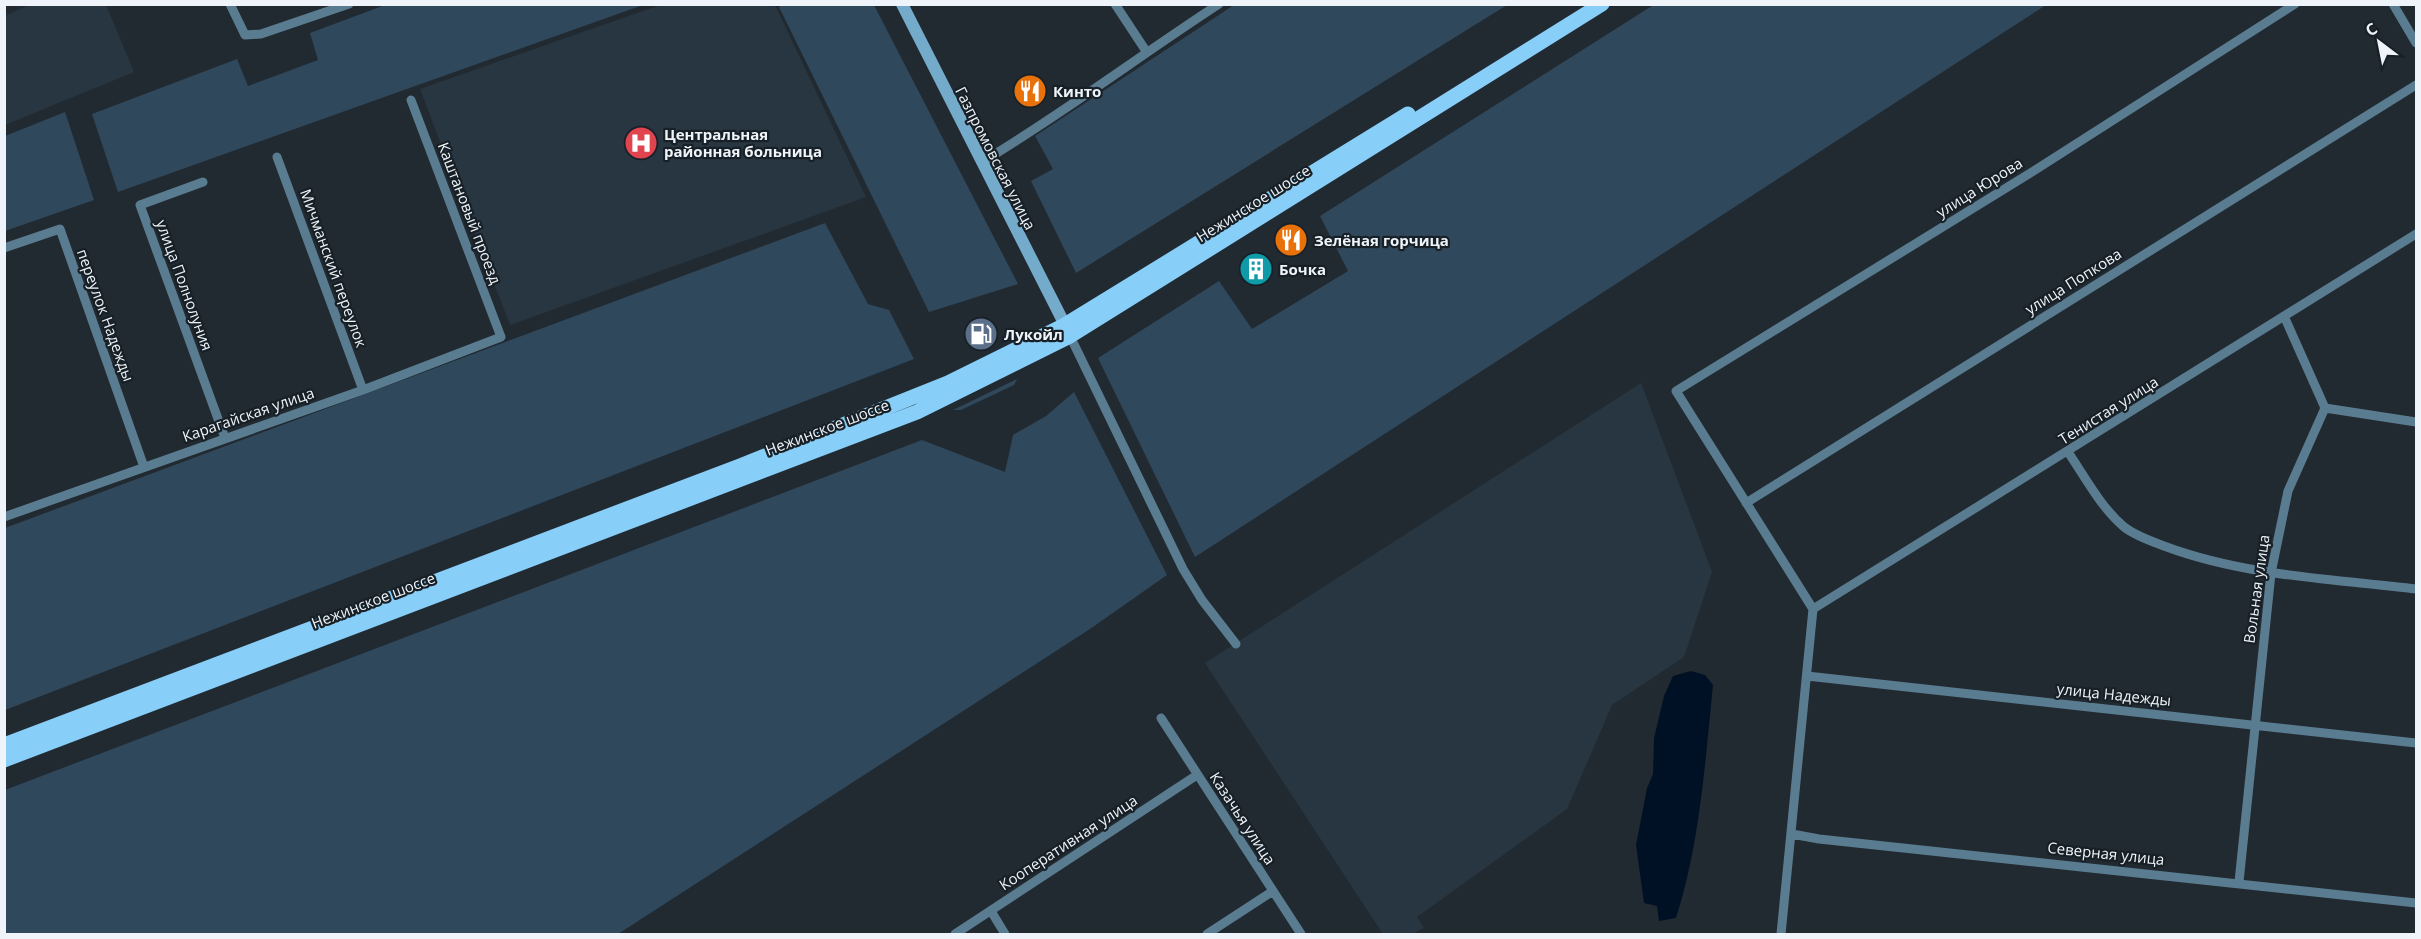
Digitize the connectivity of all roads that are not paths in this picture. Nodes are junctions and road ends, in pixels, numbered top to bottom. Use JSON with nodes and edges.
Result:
{"nodes":[{"id":1,"x":230,"y":4,"type":"edge"},
{"id":2,"x":349,"y":4,"type":"edge"},
{"id":3,"x":902,"y":4,"type":"edge"},
{"id":4,"x":1115,"y":4,"type":"edge"},
{"id":5,"x":1220,"y":4,"type":"edge"},
{"id":6,"x":1584,"y":4,"type":"edge"},
{"id":7,"x":1602,"y":4,"type":"edge"},
{"id":8,"x":2295,"y":4,"type":"edge"},
{"id":9,"x":2393,"y":4,"type":"edge"},
{"id":10,"x":2416,"y":43,"type":"edge"},
{"id":11,"x":1146,"y":51,"type":"junction"},
{"id":12,"x":2416,"y":85,"type":"edge"},
{"id":13,"x":411,"y":100,"type":"dead end"},
{"id":14,"x":277,"y":157,"type":"dead end"},
{"id":15,"x":982,"y":162,"type":"junction"},
{"id":16,"x":203,"y":182,"type":"dead end"},
{"id":17,"x":2416,"y":234,"type":"edge"},
{"id":18,"x":4,"y":248,"type":"edge"},
{"id":19,"x":2284,"y":316,"type":"junction"},
{"id":20,"x":1067,"y":330,"type":"junction"},
{"id":21,"x":501,"y":337,"type":"joint"},
{"id":22,"x":363,"y":390,"type":"junction"},
{"id":23,"x":2325,"y":408,"type":"junction"},
{"id":24,"x":2416,"y":422,"type":"edge"},
{"id":25,"x":225,"y":438,"type":"junction"},
{"id":26,"x":2068,"y":452,"type":"junction"},
{"id":27,"x":144,"y":467,"type":"junction"},
{"id":28,"x":1746,"y":502,"type":"junction"},
{"id":29,"x":4,"y":518,"type":"edge"},
{"id":30,"x":2271,"y":573,"type":"junction"},
{"id":31,"x":2416,"y":589,"type":"edge"},
{"id":32,"x":1814,"y":609,"type":"junction"},
{"id":33,"x":1236,"y":644,"type":"dead end"},
{"id":34,"x":1807,"y":676,"type":"junction"},
{"id":35,"x":1161,"y":718,"type":"dead end"},
{"id":36,"x":2254,"y":723,"type":"junction"},
{"id":37,"x":2416,"y":742,"type":"edge"},
{"id":38,"x":4,"y":745,"type":"edge"},
{"id":39,"x":4,"y":760,"type":"edge"},
{"id":40,"x":1197,"y":775,"type":"junction"},
{"id":41,"x":1792,"y":834,"type":"junction"},
{"id":42,"x":2239,"y":882,"type":"junction"},
{"id":43,"x":1273,"y":891,"type":"junction"},
{"id":44,"x":2416,"y":903,"type":"edge"},
{"id":45,"x":991,"y":911,"type":"junction"},
{"id":46,"x":955,"y":934,"type":"edge"},
{"id":47,"x":1005,"y":934,"type":"edge"},
{"id":48,"x":1207,"y":934,"type":"edge"},
{"id":49,"x":1301,"y":934,"type":"edge"},
{"id":50,"x":1781,"y":934,"type":"edge"}],
"edges":[{"from":1,"to":2,"type":"street"},
{"from":3,"to":15,"type":"main road","name":"Газпромовская улица"},
{"from":4,"to":11,"type":"street"},
{"from":5,"to":11,"type":"street"},
{"from":6,"to":20,"type":"main road","name":"Нежинское шоссе"},
{"from":7,"to":20,"type":"main road","name":"Нежинское шоссе"},
{"from":8,"to":28,"type":"street","name":"улица Юрова"},
{"from":9,"to":10,"type":"street"},
{"from":11,"to":15,"type":"street"},
{"from":12,"to":28,"type":"street","name":"улица Попкова"},
{"from":13,"to":21,"type":"street","name":"Каштановый проезд"},
{"from":14,"to":22,"type":"street","name":"Мичманский переулок"},
{"from":15,"to":20,"type":"main road","name":"Газпромовская улица"},
{"from":16,"to":25,"type":"street","name":"улица Полнолуния"},
{"from":17,"to":19,"type":"street","name":"Тенистая улица"},
{"from":18,"to":27,"type":"street","name":"переулок Надежды"},
{"from":19,"to":23,"type":"street"},
{"from":19,"to":26,"type":"street","name":"Тенистая улица"},
{"from":20,"to":33,"type":"street"},
{"from":20,"to":38,"type":"main road","name":"Нежинское шоссе"},
{"from":20,"to":39,"type":"main road","name":"Нежинское шоссе"},
{"from":21,"to":22,"type":"street","name":"Карагайская улица"},
{"from":22,"to":25,"type":"street","name":"Карагайская улица"},
{"from":23,"to":24,"type":"street"},
{"from":23,"to":30,"type":"street","name":"Вольная улица"},
{"from":25,"to":27,"type":"street","name":"Карагайская улица"},
{"from":26,"to":30,"type":"street"},
{"from":26,"to":32,"type":"street","name":"Тенистая улица"},
{"from":27,"to":29,"type":"street","name":"Карагайская улица"},
{"from":28,"to":32,"type":"street"},
{"from":30,"to":31,"type":"street"},
{"from":30,"to":36,"type":"street","name":"Вольная улица"},
{"from":32,"to":34,"type":"street"},
{"from":34,"to":36,"type":"street","name":"улица Надежды"},
{"from":34,"to":41,"type":"street"},
{"from":35,"to":40,"type":"street","name":"Казачья улица"},
{"from":36,"to":37,"type":"street","name":"улица Надежды"},
{"from":36,"to":42,"type":"street","name":"Вольная улица"},
{"from":40,"to":43,"type":"street","name":"Казачья улица"},
{"from":40,"to":45,"type":"street","name":"Кооперативная улица"},
{"from":41,"to":42,"type":"street","name":"Северная улица"},
{"from":41,"to":50,"type":"street"},
{"from":42,"to":44,"type":"street","name":"Северная улица"},
{"from":43,"to":48,"type":"street"},
{"from":43,"to":49,"type":"street","name":"Казачья улица"},
{"from":45,"to":46,"type":"street","name":"Кооперативная улица"},
{"from":45,"to":47,"type":"street"}]}
